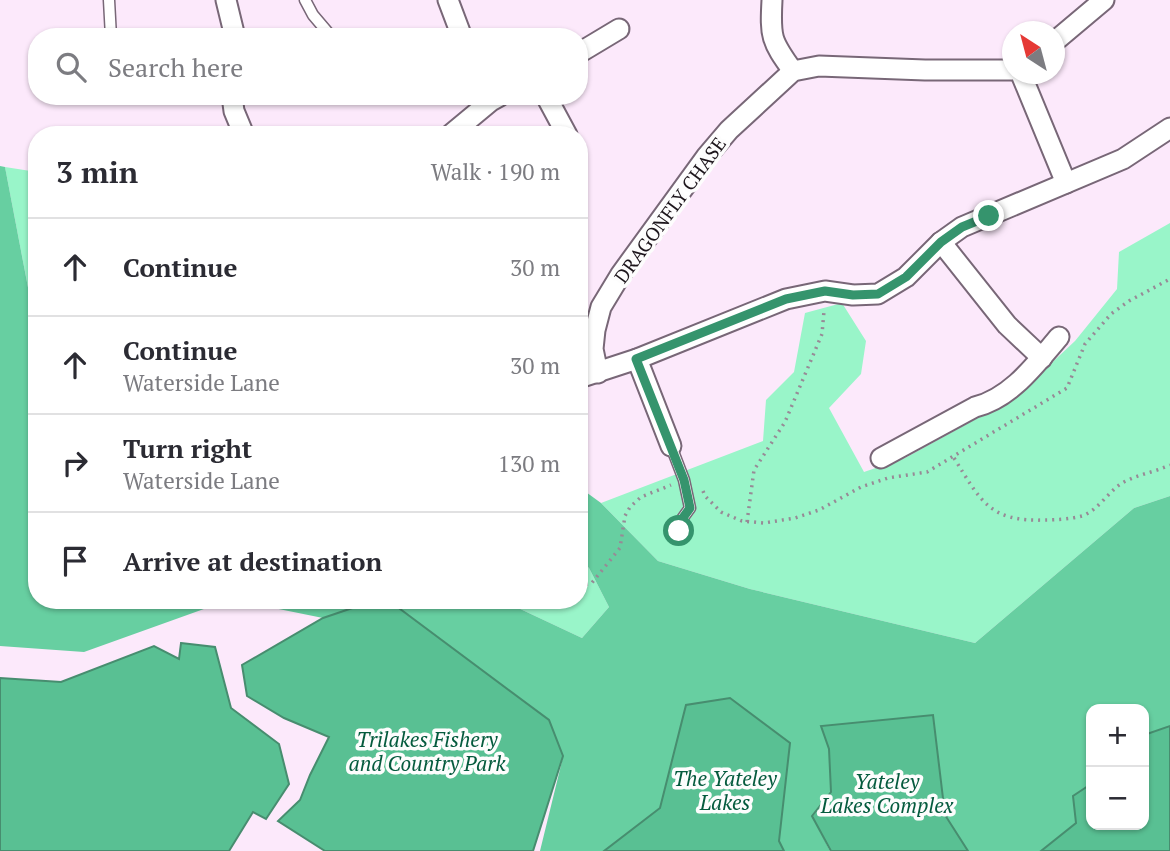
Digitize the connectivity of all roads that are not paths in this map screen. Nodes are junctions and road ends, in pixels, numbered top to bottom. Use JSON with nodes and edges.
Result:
{"nodes":[{"id":1,"x":109,"y":0,"type":"edge"},
{"id":2,"x":226,"y":0,"type":"edge"},
{"id":3,"x":305,"y":0,"type":"edge"},
{"id":4,"x":448,"y":0,"type":"edge"},
{"id":5,"x":772,"y":0,"type":"edge"},
{"id":6,"x":1104,"y":0,"type":"edge"},
{"id":7,"x":111,"y":28,"type":"edge"},
{"id":8,"x":233,"y":28,"type":"edge"},
{"id":9,"x":324,"y":28,"type":"edge"},
{"id":10,"x":459,"y":28,"type":"edge"},
{"id":11,"x":619,"y":29,"type":"dead end"},
{"id":12,"x":1065,"y":33,"type":"edge"},
{"id":13,"x":588,"y":48,"type":"edge"},
{"id":14,"x":1002,"y":70,"type":"edge"},
{"id":15,"x":793,"y":71,"type":"junction"},
{"id":16,"x":1025,"y":84,"type":"edge"},
{"id":17,"x":233,"y":105,"type":"edge"},
{"id":18,"x":485,"y":105,"type":"edge"},
{"id":19,"x":551,"y":105,"type":"edge"},
{"id":20,"x":240,"y":126,"type":"edge"},
{"id":21,"x":460,"y":126,"type":"edge"},
{"id":22,"x":562,"y":126,"type":"edge"},
{"id":23,"x":1170,"y":128,"type":"edge"},
{"id":24,"x":1066,"y":183,"type":"junction"},
{"id":25,"x":941,"y":242,"type":"junction"},
{"id":26,"x":1059,"y":337,"type":"dead end"},
{"id":27,"x":1042,"y":358,"type":"junction"},
{"id":28,"x":636,"y":359,"type":"junction"},
{"id":29,"x":588,"y":376,"type":"edge"},
{"id":30,"x":671,"y":446,"type":"joint"},
{"id":31,"x":881,"y":458,"type":"dead end"},
{"id":32,"x":679,"y":531,"type":"dead end"}],
"edges":[{"from":1,"to":7,"type":"lane"},
{"from":2,"to":8,"type":"street"},
{"from":3,"to":9,"type":"lane"},
{"from":4,"to":10,"type":"street"},
{"from":5,"to":15,"type":"street"},
{"from":6,"to":12,"type":"street"},
{"from":11,"to":13,"type":"street"},
{"from":14,"to":15,"type":"street"},
{"from":15,"to":29,"type":"street","name":"DRAGONFLY CHASE"},
{"from":16,"to":24,"type":"street"},
{"from":17,"to":20,"type":"street"},
{"from":18,"to":21,"type":"street"},
{"from":19,"to":22,"type":"street"},
{"from":23,"to":24,"type":"street"},
{"from":24,"to":25,"type":"street"},
{"from":25,"to":27,"type":"street"},
{"from":25,"to":28,"type":"street"},
{"from":26,"to":27,"type":"street"},
{"from":27,"to":31,"type":"street"},
{"from":28,"to":29,"type":"street"},
{"from":28,"to":30,"type":"street"},
{"from":30,"to":32,"type":"lane"}]}
